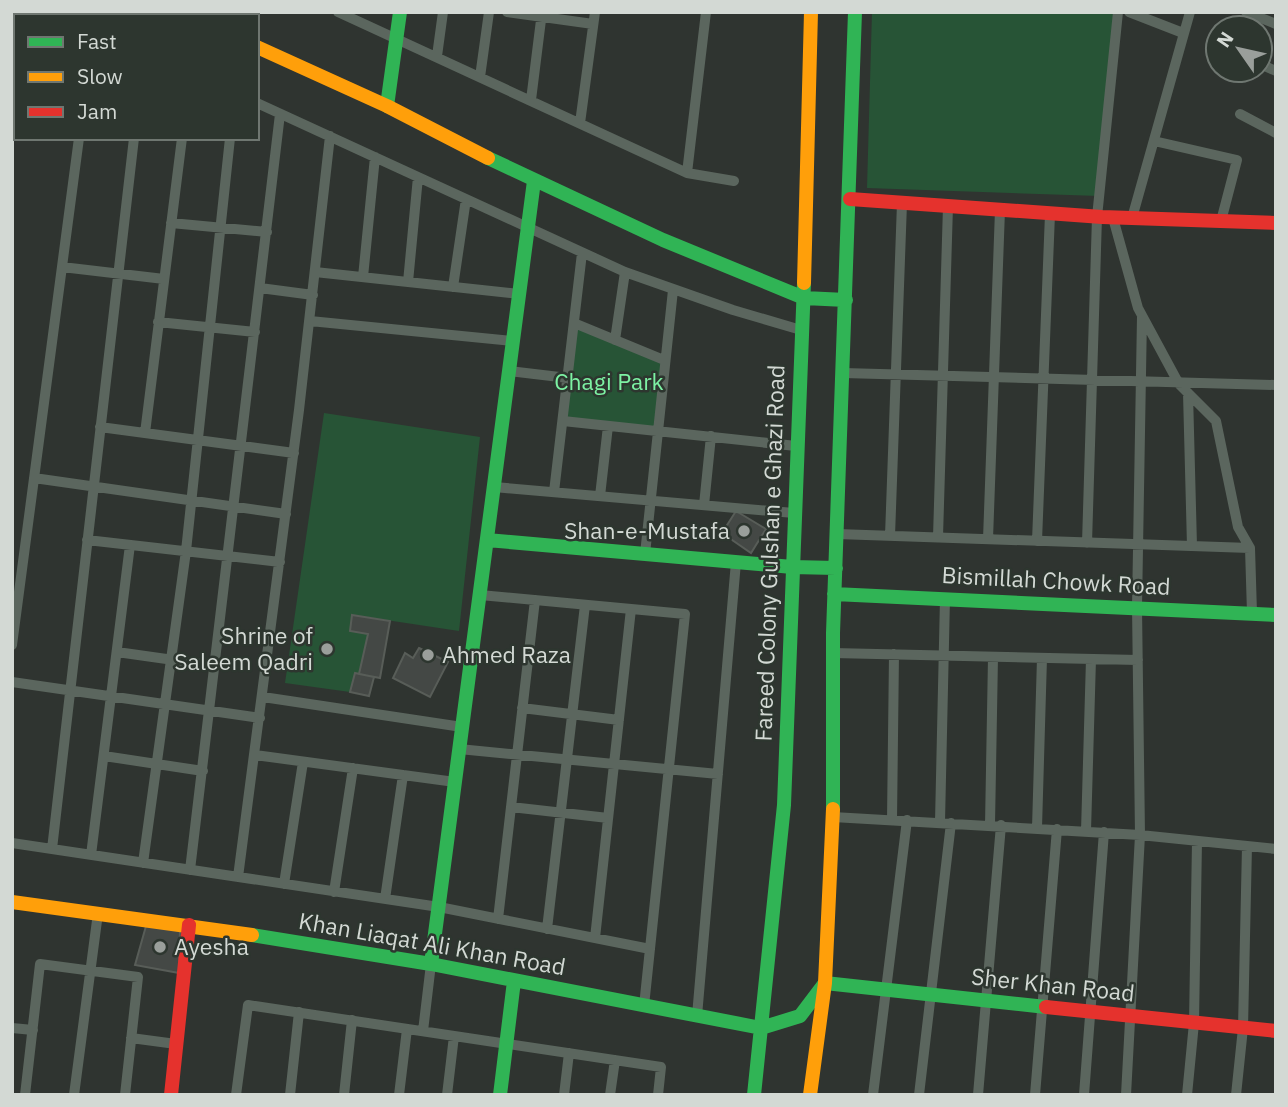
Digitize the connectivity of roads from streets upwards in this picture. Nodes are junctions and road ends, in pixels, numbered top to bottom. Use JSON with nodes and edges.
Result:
{"nodes":[{"id":1,"x":338,"y":12,"type":"edge"},
{"id":2,"x":400,"y":12,"type":"edge"},
{"id":3,"x":443,"y":12,"type":"edge"},
{"id":4,"x":489,"y":12,"type":"edge"},
{"id":5,"x":507,"y":12,"type":"edge"},
{"id":6,"x":706,"y":12,"type":"edge"},
{"id":7,"x":811,"y":12,"type":"edge"},
{"id":8,"x":855,"y":12,"type":"edge"},
{"id":9,"x":1118,"y":12,"type":"edge"},
{"id":10,"x":1129,"y":12,"type":"edge"},
{"id":11,"x":1190,"y":12,"type":"edge"},
{"id":12,"x":1246,"y":12,"type":"edge"},
{"id":13,"x":542,"y":15,"type":"edge"},
{"id":14,"x":594,"y":18,"type":"edge"},
{"id":15,"x":1276,"y":24,"type":"edge"},
{"id":16,"x":1183,"y":33,"type":"junction"},
{"id":17,"x":397,"y":37,"type":"junction"},
{"id":18,"x":259,"y":48,"type":"edge"},
{"id":19,"x":437,"y":56,"type":"junction"},
{"id":20,"x":480,"y":77,"type":"junction"},
{"id":21,"x":531,"y":100,"type":"junction"},
{"id":22,"x":259,"y":104,"type":"edge"},
{"id":23,"x":387,"y":106,"type":"junction"},
{"id":24,"x":280,"y":114,"type":"junction"},
{"id":25,"x":1240,"y":114,"type":"dead end"},
{"id":26,"x":580,"y":123,"type":"junction"},
{"id":27,"x":1276,"y":133,"type":"edge"},
{"id":28,"x":330,"y":136,"type":"junction"},
{"id":29,"x":79,"y":140,"type":"edge"},
{"id":30,"x":134,"y":140,"type":"edge"},
{"id":31,"x":182,"y":140,"type":"edge"},
{"id":32,"x":230,"y":140,"type":"edge"},
{"id":33,"x":1154,"y":141,"type":"junction"},
{"id":34,"x":375,"y":157,"type":"junction"},
{"id":35,"x":687,"y":173,"type":"junction"},
{"id":36,"x":418,"y":177,"type":"junction"},
{"id":37,"x":534,"y":181,"type":"junction"},
{"id":38,"x":734,"y":181,"type":"dead end"},
{"id":39,"x":466,"y":199,"type":"junction"},
{"id":40,"x":850,"y":199,"type":"junction"},
{"id":41,"x":902,"y":203,"type":"junction"},
{"id":42,"x":948,"y":206,"type":"junction"},
{"id":43,"x":1000,"y":210,"type":"junction"},
{"id":44,"x":1050,"y":214,"type":"junction"},
{"id":45,"x":1097,"y":217,"type":"junction"},
{"id":46,"x":1113,"y":218,"type":"junction"},
{"id":47,"x":1132,"y":218,"type":"junction"},
{"id":48,"x":1221,"y":221,"type":"junction"},
{"id":49,"x":171,"y":223,"type":"junction"},
{"id":50,"x":1276,"y":223,"type":"edge"},
{"id":51,"x":220,"y":227,"type":"junction"},
{"id":52,"x":528,"y":227,"type":"junction"},
{"id":53,"x":267,"y":232,"type":"junction"},
{"id":54,"x":582,"y":253,"type":"junction"},
{"id":55,"x":62,"y":267,"type":"junction"},
{"id":56,"x":625,"y":271,"type":"junction"},
{"id":57,"x":315,"y":272,"type":"junction"},
{"id":58,"x":118,"y":274,"type":"junction"},
{"id":59,"x":363,"y":277,"type":"junction"},
{"id":60,"x":164,"y":279,"type":"junction"},
{"id":61,"x":408,"y":282,"type":"junction"},
{"id":62,"x":453,"y":287,"type":"junction"},
{"id":63,"x":260,"y":288,"type":"junction"},
{"id":64,"x":673,"y":290,"type":"junction"},
{"id":65,"x":519,"y":294,"type":"junction"},
{"id":66,"x":313,"y":295,"type":"junction"},
{"id":67,"x":804,"y":298,"type":"junction"},
{"id":68,"x":846,"y":300,"type":"junction"},
{"id":69,"x":1142,"y":316,"type":"junction"},
{"id":70,"x":310,"y":321,"type":"junction"},
{"id":71,"x":158,"y":322,"type":"junction"},
{"id":72,"x":574,"y":323,"type":"junction"},
{"id":73,"x":209,"y":327,"type":"junction"},
{"id":74,"x":801,"y":330,"type":"junction"},
{"id":75,"x":255,"y":332,"type":"junction"},
{"id":76,"x":615,"y":340,"type":"junction"},
{"id":77,"x":513,"y":341,"type":"junction"},
{"id":78,"x":664,"y":360,"type":"junction"},
{"id":79,"x":509,"y":371,"type":"junction"},
{"id":80,"x":843,"y":373,"type":"junction"},
{"id":81,"x":895,"y":375,"type":"junction"},
{"id":82,"x":943,"y":376,"type":"junction"},
{"id":83,"x":568,"y":378,"type":"junction"},
{"id":84,"x":995,"y":378,"type":"junction"},
{"id":85,"x":1043,"y":380,"type":"junction"},
{"id":86,"x":1092,"y":381,"type":"junction"},
{"id":87,"x":1141,"y":383,"type":"junction"},
{"id":88,"x":1179,"y":384,"type":"junction"},
{"id":89,"x":1276,"y":385,"type":"edge"},
{"id":90,"x":1188,"y":393,"type":"junction"},
{"id":91,"x":563,"y":421,"type":"junction"},
{"id":92,"x":608,"y":426,"type":"junction"},
{"id":93,"x":100,"y":427,"type":"junction"},
{"id":94,"x":657,"y":430,"type":"junction"},
{"id":95,"x":145,"y":433,"type":"junction"},
{"id":96,"x":710,"y":436,"type":"junction"},
{"id":97,"x":197,"y":440,"type":"junction"},
{"id":98,"x":242,"y":446,"type":"junction"},
{"id":99,"x":796,"y":446,"type":"junction"},
{"id":100,"x":294,"y":453,"type":"junction"},
{"id":101,"x":34,"y":478,"type":"junction"},
{"id":102,"x":93,"y":486,"type":"junction"},
{"id":103,"x":494,"y":487,"type":"junction"},
{"id":104,"x":554,"y":492,"type":"junction"},
{"id":105,"x":600,"y":496,"type":"junction"},
{"id":106,"x":191,"y":500,"type":"junction"},
{"id":107,"x":650,"y":500,"type":"junction"},
{"id":108,"x":704,"y":505,"type":"junction"},
{"id":109,"x":235,"y":506,"type":"junction"},
{"id":110,"x":794,"y":513,"type":"junction"},
{"id":111,"x":286,"y":514,"type":"junction"},
{"id":112,"x":837,"y":534,"type":"junction"},
{"id":113,"x":890,"y":536,"type":"junction"},
{"id":114,"x":938,"y":537,"type":"junction"},
{"id":115,"x":988,"y":539,"type":"junction"},
{"id":116,"x":87,"y":540,"type":"junction"},
{"id":117,"x":487,"y":540,"type":"junction"},
{"id":118,"x":1037,"y":541,"type":"junction"},
{"id":119,"x":1087,"y":543,"type":"junction"},
{"id":120,"x":130,"y":545,"type":"junction"},
{"id":121,"x":1138,"y":545,"type":"junction"},
{"id":122,"x":1192,"y":546,"type":"junction"},
{"id":123,"x":1250,"y":548,"type":"junction"},
{"id":124,"x":186,"y":551,"type":"junction"},
{"id":125,"x":645,"y":554,"type":"junction"},
{"id":126,"x":229,"y":556,"type":"junction"},
{"id":127,"x":280,"y":562,"type":"junction"},
{"id":128,"x":736,"y":562,"type":"junction"},
{"id":129,"x":792,"y":567,"type":"junction"},
{"id":130,"x":835,"y":568,"type":"junction"},
{"id":131,"x":834,"y":594,"type":"junction"},
{"id":132,"x":480,"y":595,"type":"junction"},
{"id":133,"x":946,"y":598,"type":"junction"},
{"id":134,"x":535,"y":600,"type":"junction"},
{"id":135,"x":585,"y":605,"type":"junction"},
{"id":136,"x":1138,"y":607,"type":"junction"},
{"id":137,"x":631,"y":610,"type":"junction"},
{"id":138,"x":1252,"y":613,"type":"junction"},
{"id":139,"x":1276,"y":615,"type":"edge"},
{"id":140,"x":12,"y":645,"type":"edge"},
{"id":141,"x":117,"y":652,"type":"junction"},
{"id":142,"x":833,"y":653,"type":"junction"},
{"id":143,"x":894,"y":654,"type":"junction"},
{"id":144,"x":944,"y":655,"type":"junction"},
{"id":145,"x":993,"y":657,"type":"junction"},
{"id":146,"x":1042,"y":658,"type":"junction"},
{"id":147,"x":1091,"y":659,"type":"junction"},
{"id":148,"x":171,"y":660,"type":"junction"},
{"id":149,"x":1138,"y":660,"type":"junction"},
{"id":150,"x":216,"y":666,"type":"junction"},
{"id":151,"x":12,"y":682,"type":"edge"},
{"id":152,"x":70,"y":690,"type":"junction"},
{"id":153,"x":111,"y":696,"type":"junction"},
{"id":154,"x":263,"y":697,"type":"junction"},
{"id":155,"x":164,"y":704,"type":"junction"},
{"id":156,"x":522,"y":708,"type":"junction"},
{"id":157,"x":211,"y":711,"type":"junction"},
{"id":158,"x":572,"y":715,"type":"junction"},
{"id":159,"x":260,"y":718,"type":"junction"},
{"id":160,"x":619,"y":720,"type":"junction"},
{"id":161,"x":463,"y":727,"type":"junction"},
{"id":162,"x":459,"y":749,"type":"junction"},
{"id":163,"x":255,"y":755,"type":"junction"},
{"id":164,"x":517,"y":755,"type":"junction"},
{"id":165,"x":104,"y":756,"type":"junction"},
{"id":166,"x":567,"y":760,"type":"junction"},
{"id":167,"x":303,"y":762,"type":"junction"},
{"id":168,"x":156,"y":764,"type":"junction"},
{"id":169,"x":614,"y":764,"type":"junction"},
{"id":170,"x":353,"y":768,"type":"junction"},
{"id":171,"x":669,"y":769,"type":"junction"},
{"id":172,"x":203,"y":771,"type":"junction"},
{"id":173,"x":718,"y":774,"type":"junction"},
{"id":174,"x":403,"y":775,"type":"junction"},
{"id":175,"x":455,"y":782,"type":"junction"},
{"id":176,"x":511,"y":807,"type":"junction"},
{"id":177,"x":561,"y":812,"type":"junction"},
{"id":178,"x":833,"y":817,"type":"junction"},
{"id":179,"x":608,"y":818,"type":"junction"},
{"id":180,"x":892,"y":820,"type":"junction"},
{"id":181,"x":907,"y":820,"type":"junction"},
{"id":182,"x":946,"y":822,"type":"junction"},
{"id":183,"x":996,"y":825,"type":"junction"},
{"id":184,"x":1037,"y":828,"type":"junction"},
{"id":185,"x":1057,"y":829,"type":"junction"},
{"id":186,"x":1086,"y":831,"type":"junction"},
{"id":187,"x":1104,"y":832,"type":"junction"},
{"id":188,"x":1140,"y":835,"type":"junction"},
{"id":189,"x":1197,"y":841,"type":"junction"},
{"id":190,"x":12,"y":843,"type":"edge"},
{"id":191,"x":1247,"y":846,"type":"junction"},
{"id":192,"x":52,"y":849,"type":"junction"},
{"id":193,"x":1276,"y":849,"type":"edge"},
{"id":194,"x":91,"y":855,"type":"junction"},
{"id":195,"x":143,"y":863,"type":"junction"},
{"id":196,"x":191,"y":870,"type":"junction"},
{"id":197,"x":238,"y":877,"type":"junction"},
{"id":198,"x":284,"y":884,"type":"junction"},
{"id":199,"x":334,"y":892,"type":"junction"},
{"id":200,"x":385,"y":899,"type":"junction"},
{"id":201,"x":12,"y":902,"type":"edge"},
{"id":202,"x":439,"y":907,"type":"junction"},
{"id":203,"x":98,"y":913,"type":"junction"},
{"id":204,"x":498,"y":919,"type":"junction"},
{"id":205,"x":189,"y":925,"type":"junction"},
{"id":206,"x":547,"y":929,"type":"junction"},
{"id":207,"x":595,"y":938,"type":"junction"},
{"id":208,"x":650,"y":948,"type":"junction"},
{"id":209,"x":431,"y":964,"type":"junction"},
{"id":210,"x":90,"y":971,"type":"junction"},
{"id":211,"x":514,"y":981,"type":"junction"},
{"id":212,"x":825,"y":983,"type":"junction"},
{"id":213,"x":886,"y":990,"type":"junction"},
{"id":214,"x":931,"y":995,"type":"junction"},
{"id":215,"x":986,"y":1000,"type":"junction"},
{"id":216,"x":644,"y":1006,"type":"junction"},
{"id":217,"x":1042,"y":1006,"type":"junction"},
{"id":218,"x":1090,"y":1012,"type":"junction"},
{"id":219,"x":299,"y":1013,"type":"junction"},
{"id":220,"x":697,"y":1016,"type":"junction"},
{"id":221,"x":1130,"y":1016,"type":"junction"},
{"id":222,"x":352,"y":1020,"type":"junction"},
{"id":223,"x":1194,"y":1023,"type":"junction"},
{"id":224,"x":12,"y":1028,"type":"edge"},
{"id":225,"x":761,"y":1028,"type":"junction"},
{"id":226,"x":1242,"y":1028,"type":"junction"},
{"id":227,"x":407,"y":1029,"type":"junction"},
{"id":228,"x":33,"y":1030,"type":"junction"},
{"id":229,"x":423,"y":1031,"type":"junction"},
{"id":230,"x":1276,"y":1031,"type":"edge"},
{"id":231,"x":454,"y":1036,"type":"junction"},
{"id":232,"x":131,"y":1038,"type":"junction"},
{"id":233,"x":176,"y":1044,"type":"junction"},
{"id":234,"x":507,"y":1044,"type":"junction"},
{"id":235,"x":569,"y":1053,"type":"junction"},
{"id":236,"x":615,"y":1060,"type":"junction"},
{"id":237,"x":25,"y":1095,"type":"edge"},
{"id":238,"x":74,"y":1095,"type":"edge"},
{"id":239,"x":125,"y":1095,"type":"edge"},
{"id":240,"x":171,"y":1095,"type":"edge"},
{"id":241,"x":236,"y":1095,"type":"edge"},
{"id":242,"x":290,"y":1095,"type":"edge"},
{"id":243,"x":344,"y":1095,"type":"edge"},
{"id":244,"x":399,"y":1095,"type":"edge"},
{"id":245,"x":447,"y":1095,"type":"edge"},
{"id":246,"x":500,"y":1095,"type":"edge"},
{"id":247,"x":564,"y":1095,"type":"edge"},
{"id":248,"x":610,"y":1095,"type":"edge"},
{"id":249,"x":658,"y":1095,"type":"edge"},
{"id":250,"x":754,"y":1095,"type":"edge"},
{"id":251,"x":810,"y":1095,"type":"edge"},
{"id":252,"x":873,"y":1095,"type":"edge"},
{"id":253,"x":919,"y":1095,"type":"edge"},
{"id":254,"x":978,"y":1095,"type":"edge"},
{"id":255,"x":1035,"y":1095,"type":"edge"},
{"id":256,"x":1084,"y":1095,"type":"edge"},
{"id":257,"x":1126,"y":1095,"type":"edge"},
{"id":258,"x":1187,"y":1095,"type":"edge"},
{"id":259,"x":1237,"y":1095,"type":"edge"}],
"edges":[{"from":1,"to":17,"type":"street"},
{"from":2,"to":17,"type":"street"},
{"from":3,"to":19,"type":"street"},
{"from":4,"to":20,"type":"street"},
{"from":5,"to":13,"type":"street"},
{"from":6,"to":35,"type":"street"},
{"from":7,"to":67,"type":"street","name":"Fareed Colony Gulshan e Ghazi Road"},
{"from":8,"to":40,"type":"street"},
{"from":9,"to":45,"type":"street"},
{"from":10,"to":16,"type":"street"},
{"from":11,"to":16,"type":"street"},
{"from":12,"to":15,"type":"street"},
{"from":13,"to":14,"type":"street"},
{"from":13,"to":21,"type":"street"},
{"from":14,"to":26,"type":"street"},
{"from":16,"to":33,"type":"street"},
{"from":17,"to":19,"type":"street"},
{"from":17,"to":23,"type":"street"},
{"from":18,"to":23,"type":"street"},
{"from":19,"to":20,"type":"street"},
{"from":20,"to":21,"type":"street"},
{"from":21,"to":26,"type":"street"},
{"from":22,"to":24,"type":"street"},
{"from":23,"to":37,"type":"street"},
{"from":24,"to":28,"type":"street"},
{"from":24,"to":53,"type":"street"},
{"from":25,"to":27,"type":"street"},
{"from":26,"to":35,"type":"street"},
{"from":28,"to":34,"type":"street"},
{"from":28,"to":57,"type":"street"},
{"from":29,"to":55,"type":"street"},
{"from":30,"to":58,"type":"street"},
{"from":31,"to":49,"type":"street"},
{"from":32,"to":51,"type":"street"},
{"from":33,"to":47,"type":"street"},
{"from":33,"to":48,"type":"street"},
{"from":34,"to":36,"type":"street"},
{"from":34,"to":59,"type":"street"},
{"from":35,"to":38,"type":"street"},
{"from":36,"to":39,"type":"street"},
{"from":36,"to":61,"type":"street"},
{"from":37,"to":52,"type":"street"},
{"from":37,"to":67,"type":"street"},
{"from":39,"to":52,"type":"street"},
{"from":39,"to":62,"type":"street"},
{"from":40,"to":41,"type":"street"},
{"from":40,"to":68,"type":"street"},
{"from":41,"to":42,"type":"street"},
{"from":41,"to":81,"type":"street"},
{"from":42,"to":43,"type":"street"},
{"from":42,"to":82,"type":"street"},
{"from":43,"to":44,"type":"street"},
{"from":43,"to":84,"type":"street"},
{"from":44,"to":45,"type":"street"},
{"from":44,"to":85,"type":"street"},
{"from":45,"to":46,"type":"street"},
{"from":45,"to":86,"type":"street"},
{"from":46,"to":47,"type":"street"},
{"from":46,"to":69,"type":"street"},
{"from":47,"to":48,"type":"street"},
{"from":48,"to":50,"type":"street"},
{"from":49,"to":51,"type":"street"},
{"from":49,"to":60,"type":"street"},
{"from":51,"to":53,"type":"street"},
{"from":51,"to":73,"type":"street"},
{"from":52,"to":54,"type":"street"},
{"from":52,"to":65,"type":"street"},
{"from":53,"to":63,"type":"street"},
{"from":54,"to":56,"type":"street"},
{"from":54,"to":72,"type":"street"},
{"from":55,"to":58,"type":"street"},
{"from":55,"to":101,"type":"street"},
{"from":56,"to":64,"type":"street"},
{"from":56,"to":76,"type":"street"},
{"from":57,"to":59,"type":"street"},
{"from":57,"to":66,"type":"street"},
{"from":58,"to":60,"type":"street"},
{"from":58,"to":93,"type":"street"},
{"from":59,"to":61,"type":"street"},
{"from":60,"to":71,"type":"street"},
{"from":61,"to":62,"type":"street"},
{"from":62,"to":65,"type":"street"},
{"from":63,"to":66,"type":"street"},
{"from":63,"to":75,"type":"street"},
{"from":64,"to":74,"type":"street"},
{"from":64,"to":78,"type":"street"},
{"from":65,"to":77,"type":"street"},
{"from":66,"to":70,"type":"street"},
{"from":67,"to":68,"type":"street"},
{"from":67,"to":74,"type":"street","name":"Fareed Colony Gulshan e Ghazi Road"},
{"from":68,"to":80,"type":"street"},
{"from":69,"to":87,"type":"street"},
{"from":69,"to":88,"type":"street"},
{"from":70,"to":77,"type":"street"},
{"from":70,"to":100,"type":"street"},
{"from":71,"to":73,"type":"street"},
{"from":71,"to":95,"type":"street"},
{"from":72,"to":76,"type":"street"},
{"from":72,"to":83,"type":"street"},
{"from":73,"to":75,"type":"street"},
{"from":73,"to":97,"type":"street"},
{"from":74,"to":99,"type":"street","name":"Fareed Colony Gulshan e Ghazi Road"},
{"from":75,"to":98,"type":"street"},
{"from":76,"to":78,"type":"street"},
{"from":77,"to":79,"type":"street"},
{"from":78,"to":94,"type":"street"},
{"from":79,"to":83,"type":"street"},
{"from":79,"to":103,"type":"street"},
{"from":80,"to":81,"type":"street"},
{"from":80,"to":112,"type":"street"},
{"from":81,"to":82,"type":"street"},
{"from":81,"to":113,"type":"street"},
{"from":82,"to":84,"type":"street"},
{"from":82,"to":114,"type":"street"},
{"from":83,"to":91,"type":"street"},
{"from":84,"to":85,"type":"street"},
{"from":84,"to":115,"type":"street"},
{"from":85,"to":86,"type":"street"},
{"from":85,"to":118,"type":"street"},
{"from":86,"to":87,"type":"street"},
{"from":86,"to":119,"type":"street"},
{"from":87,"to":88,"type":"street"},
{"from":87,"to":121,"type":"street"},
{"from":88,"to":89,"type":"street"},
{"from":88,"to":90,"type":"street"},
{"from":90,"to":122,"type":"street"},
{"from":90,"to":123,"type":"street"},
{"from":91,"to":92,"type":"street"},
{"from":91,"to":104,"type":"street"},
{"from":92,"to":94,"type":"street"},
{"from":92,"to":105,"type":"street"},
{"from":93,"to":95,"type":"street"},
{"from":93,"to":102,"type":"street"},
{"from":94,"to":96,"type":"street"},
{"from":94,"to":107,"type":"street"},
{"from":95,"to":97,"type":"street"},
{"from":96,"to":99,"type":"street"},
{"from":96,"to":108,"type":"street"},
{"from":97,"to":98,"type":"street"},
{"from":97,"to":106,"type":"street"},
{"from":98,"to":100,"type":"street"},
{"from":98,"to":109,"type":"street"},
{"from":99,"to":110,"type":"street","name":"Fareed Colony Gulshan e Ghazi Road"},
{"from":100,"to":111,"type":"street"},
{"from":101,"to":102,"type":"street"},
{"from":101,"to":140,"type":"street"},
{"from":102,"to":106,"type":"street"},
{"from":102,"to":116,"type":"street"},
{"from":103,"to":104,"type":"street"},
{"from":103,"to":117,"type":"street"},
{"from":104,"to":105,"type":"street"},
{"from":105,"to":107,"type":"street"},
{"from":106,"to":109,"type":"street"},
{"from":106,"to":124,"type":"street"},
{"from":107,"to":108,"type":"street"},
{"from":107,"to":125,"type":"street"},
{"from":108,"to":110,"type":"street"},
{"from":109,"to":111,"type":"street"},
{"from":109,"to":126,"type":"street"},
{"from":110,"to":129,"type":"street","name":"Fareed Colony Gulshan e Ghazi Road"},
{"from":111,"to":127,"type":"street"},
{"from":112,"to":113,"type":"street"},
{"from":112,"to":130,"type":"street"},
{"from":113,"to":114,"type":"street"},
{"from":114,"to":115,"type":"street"},
{"from":115,"to":118,"type":"street"},
{"from":116,"to":120,"type":"street"},
{"from":116,"to":152,"type":"street"},
{"from":117,"to":125,"type":"street"},
{"from":117,"to":132,"type":"street"},
{"from":118,"to":119,"type":"street"},
{"from":119,"to":121,"type":"street"},
{"from":120,"to":124,"type":"street"},
{"from":120,"to":141,"type":"street"},
{"from":121,"to":122,"type":"street"},
{"from":121,"to":136,"type":"street"},
{"from":122,"to":123,"type":"street"},
{"from":123,"to":138,"type":"street"},
{"from":124,"to":126,"type":"street"},
{"from":124,"to":148,"type":"street"},
{"from":125,"to":128,"type":"street"},
{"from":126,"to":127,"type":"street"},
{"from":126,"to":150,"type":"street"},
{"from":127,"to":154,"type":"street"},
{"from":128,"to":129,"type":"street"},
{"from":128,"to":173,"type":"street"},
{"from":129,"to":130,"type":"street"},
{"from":129,"to":225,"type":"street","name":"Fareed Colony Gulshan e Ghazi Road"},
{"from":130,"to":131,"type":"street"},
{"from":131,"to":133,"type":"street","name":"Bismillah Chowk Road"},
{"from":131,"to":142,"type":"street"},
{"from":132,"to":134,"type":"street"},
{"from":132,"to":161,"type":"street"},
{"from":133,"to":136,"type":"street","name":"Bismillah Chowk Road"},
{"from":133,"to":144,"type":"street"},
{"from":134,"to":135,"type":"street"},
{"from":134,"to":156,"type":"street"},
{"from":135,"to":137,"type":"street"},
{"from":135,"to":158,"type":"street"},
{"from":136,"to":138,"type":"street","name":"Bismillah Chowk Road"},
{"from":136,"to":149,"type":"street"},
{"from":137,"to":160,"type":"street"},
{"from":137,"to":171,"type":"street"},
{"from":138,"to":139,"type":"street","name":"Bismillah Chowk Road"},
{"from":141,"to":148,"type":"street"},
{"from":141,"to":153,"type":"street"},
{"from":142,"to":143,"type":"street"},
{"from":142,"to":178,"type":"street"},
{"from":143,"to":144,"type":"street"},
{"from":143,"to":180,"type":"street"},
{"from":144,"to":145,"type":"street"},
{"from":144,"to":182,"type":"street"},
{"from":145,"to":146,"type":"street"},
{"from":145,"to":183,"type":"street"},
{"from":146,"to":147,"type":"street"},
{"from":146,"to":184,"type":"street"},
{"from":147,"to":149,"type":"street"},
{"from":147,"to":186,"type":"street"},
{"from":148,"to":150,"type":"street"},
{"from":148,"to":155,"type":"street"},
{"from":149,"to":188,"type":"street"},
{"from":150,"to":157,"type":"street"},
{"from":151,"to":152,"type":"street"},
{"from":152,"to":153,"type":"street"},
{"from":152,"to":192,"type":"street"},
{"from":153,"to":155,"type":"street"},
{"from":153,"to":165,"type":"street"},
{"from":154,"to":159,"type":"street"},
{"from":154,"to":161,"type":"street"},
{"from":155,"to":157,"type":"street"},
{"from":155,"to":168,"type":"street"},
{"from":156,"to":158,"type":"street"},
{"from":156,"to":164,"type":"street"},
{"from":157,"to":159,"type":"street"},
{"from":157,"to":172,"type":"street"},
{"from":158,"to":160,"type":"street"},
{"from":158,"to":166,"type":"street"},
{"from":159,"to":163,"type":"street"},
{"from":160,"to":169,"type":"street"},
{"from":161,"to":162,"type":"street"},
{"from":162,"to":164,"type":"street"},
{"from":162,"to":175,"type":"street"},
{"from":163,"to":167,"type":"street"},
{"from":163,"to":197,"type":"street"},
{"from":164,"to":166,"type":"street"},
{"from":164,"to":176,"type":"street"},
{"from":165,"to":168,"type":"street"},
{"from":165,"to":194,"type":"street"},
{"from":166,"to":169,"type":"street"},
{"from":166,"to":177,"type":"street"},
{"from":167,"to":170,"type":"street"},
{"from":167,"to":198,"type":"street"},
{"from":168,"to":172,"type":"street"},
{"from":168,"to":195,"type":"street"},
{"from":169,"to":171,"type":"street"},
{"from":169,"to":179,"type":"street"},
{"from":170,"to":174,"type":"street"},
{"from":170,"to":199,"type":"street"},
{"from":171,"to":173,"type":"street"},
{"from":171,"to":208,"type":"street"},
{"from":172,"to":196,"type":"street"},
{"from":173,"to":220,"type":"street"},
{"from":174,"to":175,"type":"street"},
{"from":174,"to":200,"type":"street"},
{"from":175,"to":202,"type":"street"},
{"from":176,"to":177,"type":"street"},
{"from":176,"to":204,"type":"street"},
{"from":177,"to":179,"type":"street"},
{"from":177,"to":206,"type":"street"},
{"from":178,"to":180,"type":"street"},
{"from":178,"to":212,"type":"street"},
{"from":179,"to":207,"type":"street"},
{"from":180,"to":181,"type":"street"},
{"from":181,"to":182,"type":"street"},
{"from":181,"to":213,"type":"street"},
{"from":182,"to":183,"type":"street"},
{"from":182,"to":214,"type":"street"},
{"from":183,"to":184,"type":"street"},
{"from":183,"to":215,"type":"street"},
{"from":184,"to":185,"type":"street"},
{"from":185,"to":186,"type":"street"},
{"from":185,"to":217,"type":"street"},
{"from":186,"to":187,"type":"street"},
{"from":187,"to":188,"type":"street"},
{"from":187,"to":218,"type":"street"},
{"from":188,"to":189,"type":"street"},
{"from":188,"to":221,"type":"street"},
{"from":189,"to":191,"type":"street"},
{"from":189,"to":223,"type":"street"},
{"from":190,"to":192,"type":"street"},
{"from":191,"to":193,"type":"street"},
{"from":191,"to":226,"type":"street"},
{"from":192,"to":194,"type":"street"},
{"from":194,"to":195,"type":"street"},
{"from":195,"to":196,"type":"street"},
{"from":196,"to":197,"type":"street"},
{"from":197,"to":198,"type":"street"},
{"from":198,"to":199,"type":"street"},
{"from":199,"to":200,"type":"street"},
{"from":200,"to":202,"type":"street"},
{"from":201,"to":203,"type":"street","name":"Khan Liaqat Ali Khan Road"},
{"from":202,"to":204,"type":"street"},
{"from":202,"to":209,"type":"street"},
{"from":203,"to":205,"type":"street","name":"Khan Liaqat Ali Khan Road"},
{"from":203,"to":210,"type":"street"},
{"from":204,"to":206,"type":"street"},
{"from":205,"to":209,"type":"street","name":"Khan Liaqat Ali Khan Road"},
{"from":205,"to":233,"type":"street"},
{"from":206,"to":207,"type":"street"},
{"from":207,"to":208,"type":"street"},
{"from":208,"to":216,"type":"street"},
{"from":209,"to":211,"type":"street","name":"Khan Liaqat Ali Khan Road"},
{"from":209,"to":229,"type":"street"},
{"from":210,"to":228,"type":"street"},
{"from":210,"to":232,"type":"street"},
{"from":210,"to":238,"type":"street"},
{"from":211,"to":216,"type":"street","name":"Khan Liaqat Ali Khan Road"},
{"from":211,"to":234,"type":"street"},
{"from":212,"to":213,"type":"street","name":"Sher Khan Road"},
{"from":212,"to":225,"type":"street","name":"Khan Liaqat Ali Khan Road"},
{"from":212,"to":251,"type":"street"},
{"from":213,"to":214,"type":"street","name":"Sher Khan Road"},
{"from":213,"to":252,"type":"street"},
{"from":214,"to":215,"type":"street","name":"Sher Khan Road"},
{"from":214,"to":253,"type":"street"},
{"from":215,"to":217,"type":"street","name":"Sher Khan Road"},
{"from":215,"to":254,"type":"street"},
{"from":216,"to":220,"type":"street","name":"Khan Liaqat Ali Khan Road"},
{"from":217,"to":218,"type":"street","name":"Sher Khan Road"},
{"from":217,"to":255,"type":"street"},
{"from":218,"to":221,"type":"street","name":"Sher Khan Road"},
{"from":218,"to":256,"type":"street"},
{"from":219,"to":222,"type":"street"},
{"from":219,"to":241,"type":"street"},
{"from":219,"to":242,"type":"street"},
{"from":220,"to":225,"type":"street","name":"Khan Liaqat Ali Khan Road"},
{"from":221,"to":223,"type":"street","name":"Sher Khan Road"},
{"from":221,"to":257,"type":"street"},
{"from":222,"to":227,"type":"street"},
{"from":222,"to":243,"type":"street"},
{"from":223,"to":226,"type":"street","name":"Sher Khan Road"},
{"from":223,"to":258,"type":"street"},
{"from":224,"to":228,"type":"street"},
{"from":225,"to":250,"type":"street","name":"Fareed Colony Gulshan e Ghazi Road"},
{"from":226,"to":230,"type":"street","name":"Sher Khan Road"},
{"from":226,"to":259,"type":"street"},
{"from":227,"to":229,"type":"street"},
{"from":227,"to":244,"type":"street"},
{"from":228,"to":237,"type":"street"},
{"from":229,"to":231,"type":"street"},
{"from":231,"to":234,"type":"street"},
{"from":231,"to":245,"type":"street"},
{"from":232,"to":233,"type":"street"},
{"from":232,"to":239,"type":"street"},
{"from":233,"to":240,"type":"street"},
{"from":234,"to":235,"type":"street"},
{"from":234,"to":246,"type":"street"},
{"from":235,"to":236,"type":"street"},
{"from":235,"to":247,"type":"street"},
{"from":236,"to":248,"type":"street"},
{"from":236,"to":249,"type":"street"}]}
